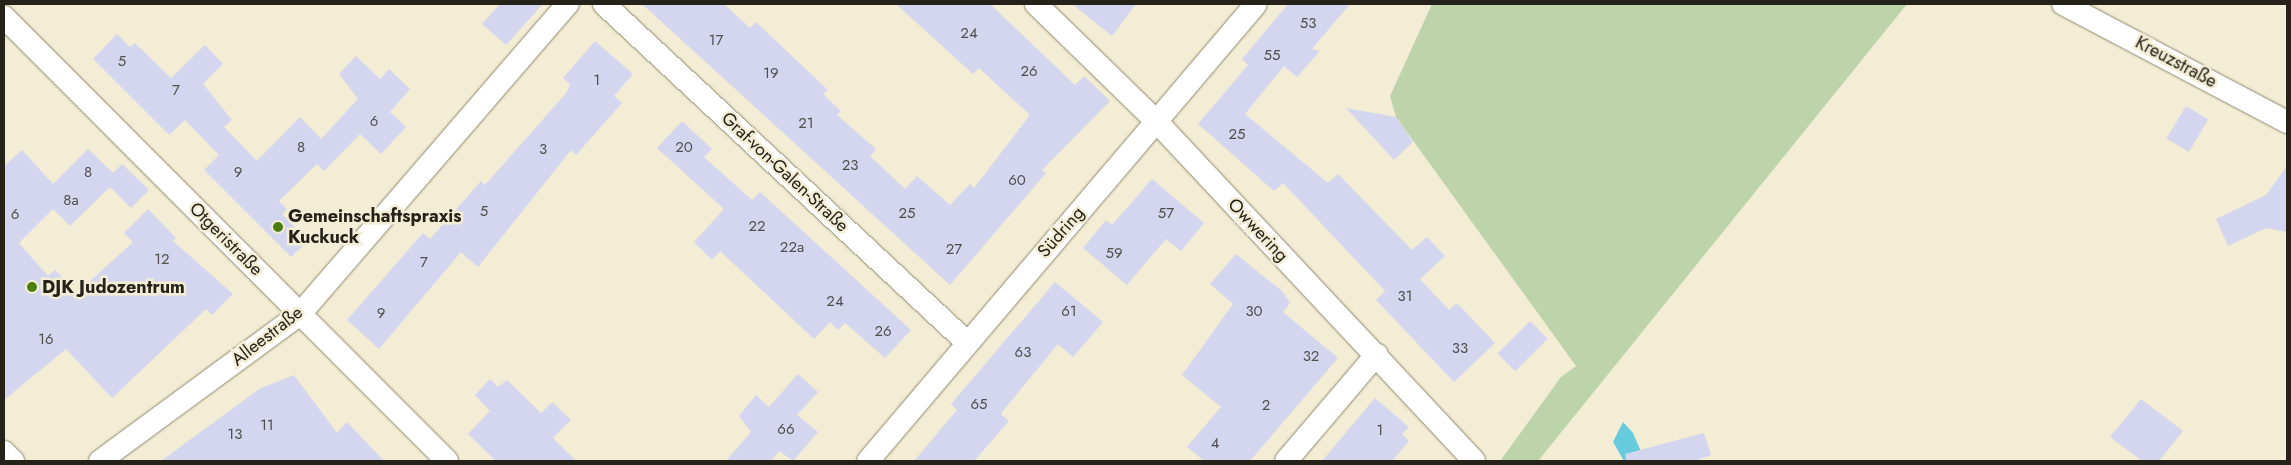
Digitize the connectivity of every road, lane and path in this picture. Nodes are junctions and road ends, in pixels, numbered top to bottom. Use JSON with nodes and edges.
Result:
{"nodes":[{"id":1,"x":568,"y":4,"type":"edge"},
{"id":2,"x":604,"y":4,"type":"edge"},
{"id":3,"x":1036,"y":4,"type":"edge"},
{"id":4,"x":1256,"y":4,"type":"edge"},
{"id":5,"x":2063,"y":4,"type":"edge"},
{"id":6,"x":4,"y":17,"type":"edge"},
{"id":7,"x":1157,"y":122,"type":"junction"},
{"id":8,"x":2287,"y":122,"type":"edge"},
{"id":9,"x":300,"y":314,"type":"junction"},
{"id":10,"x":966,"y":341,"type":"junction"},
{"id":11,"x":1378,"y":354,"type":"junction"},
{"id":12,"x":4,"y":452,"type":"edge"},
{"id":13,"x":13,"y":461,"type":"edge"},
{"id":14,"x":100,"y":461,"type":"edge"},
{"id":15,"x":447,"y":461,"type":"edge"},
{"id":16,"x":868,"y":461,"type":"edge"},
{"id":17,"x":1286,"y":461,"type":"edge"},
{"id":18,"x":1474,"y":461,"type":"edge"}],
"edges":[{"from":1,"to":9,"type":"street","name":"Alleestraße"},
{"from":2,"to":10,"type":"street","name":"Graf-von-Galen-Straße"},
{"from":3,"to":7,"type":"street","name":"Owwering"},
{"from":4,"to":7,"type":"street","name":"Südring"},
{"from":5,"to":8,"type":"street","name":"Kreuzstraße"},
{"from":6,"to":9,"type":"street","name":"Otgeristraße"},
{"from":7,"to":10,"type":"street","name":"Südring"},
{"from":7,"to":11,"type":"street","name":"Owwering"},
{"from":9,"to":14,"type":"street","name":"Alleestraße"},
{"from":9,"to":15,"type":"street","name":"Otgeristraße"},
{"from":10,"to":16,"type":"street","name":"Südring"},
{"from":11,"to":17,"type":"street"},
{"from":11,"to":18,"type":"street","name":"Owwering"},
{"from":12,"to":13,"type":"street"}]}
